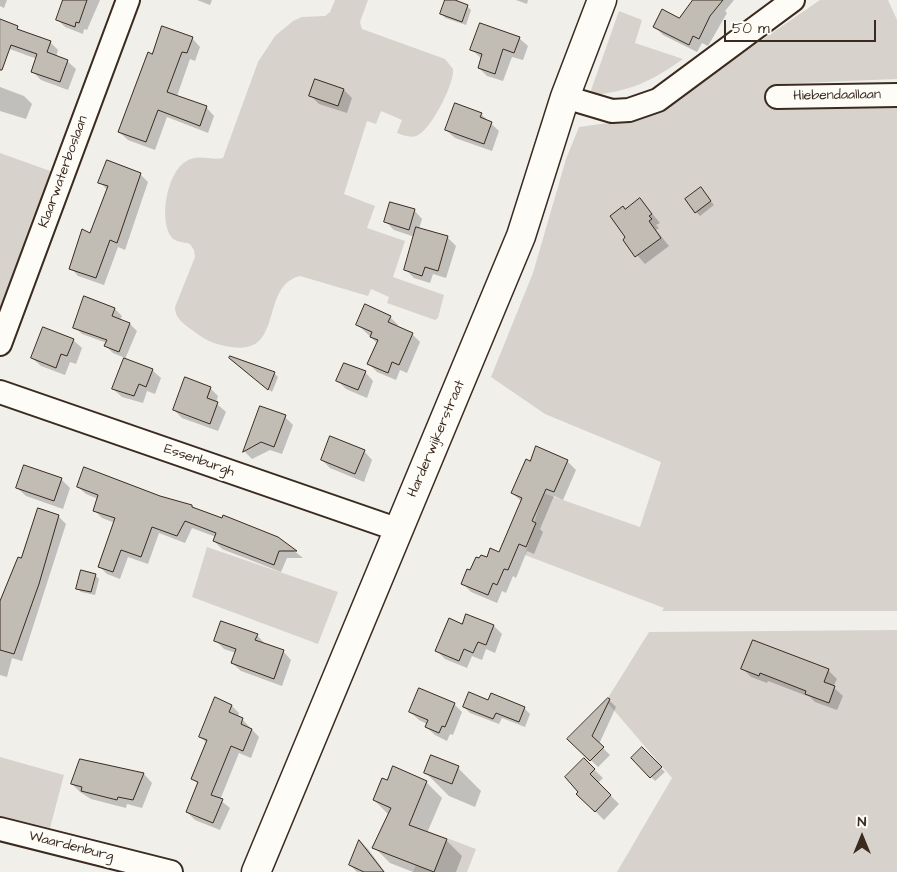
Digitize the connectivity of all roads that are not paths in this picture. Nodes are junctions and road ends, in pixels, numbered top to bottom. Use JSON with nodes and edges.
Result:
{"nodes":[{"id":1,"x":128,"y":0,"type":"edge"},
{"id":2,"x":602,"y":0,"type":"edge"},
{"id":3,"x":793,"y":0,"type":"edge"},
{"id":4,"x":897,"y":95,"type":"edge"},
{"id":5,"x":565,"y":97,"type":"junction"},
{"id":6,"x":777,"y":97,"type":"dead end"},
{"id":7,"x":0,"y":344,"type":"edge"},
{"id":8,"x":0,"y":392,"type":"edge"},
{"id":9,"x":398,"y":530,"type":"junction"},
{"id":10,"x":0,"y":829,"type":"edge"},
{"id":11,"x":171,"y":872,"type":"edge"},
{"id":12,"x":256,"y":872,"type":"edge"}],
"edges":[{"from":1,"to":7,"type":"street","name":"Klaarwaterboslaan"},
{"from":2,"to":5,"type":"main road","name":"Harderwijkerstraat"},
{"from":3,"to":5,"type":"street"},
{"from":4,"to":6,"type":"street","name":"Hiebendaallaan"},
{"from":5,"to":9,"type":"main road","name":"Harderwijkerstraat"},
{"from":8,"to":9,"type":"street","name":"Essenburgh"},
{"from":9,"to":12,"type":"main road","name":"Harderwijkerstraat"},
{"from":10,"to":11,"type":"street","name":"Waardenburg"}]}
